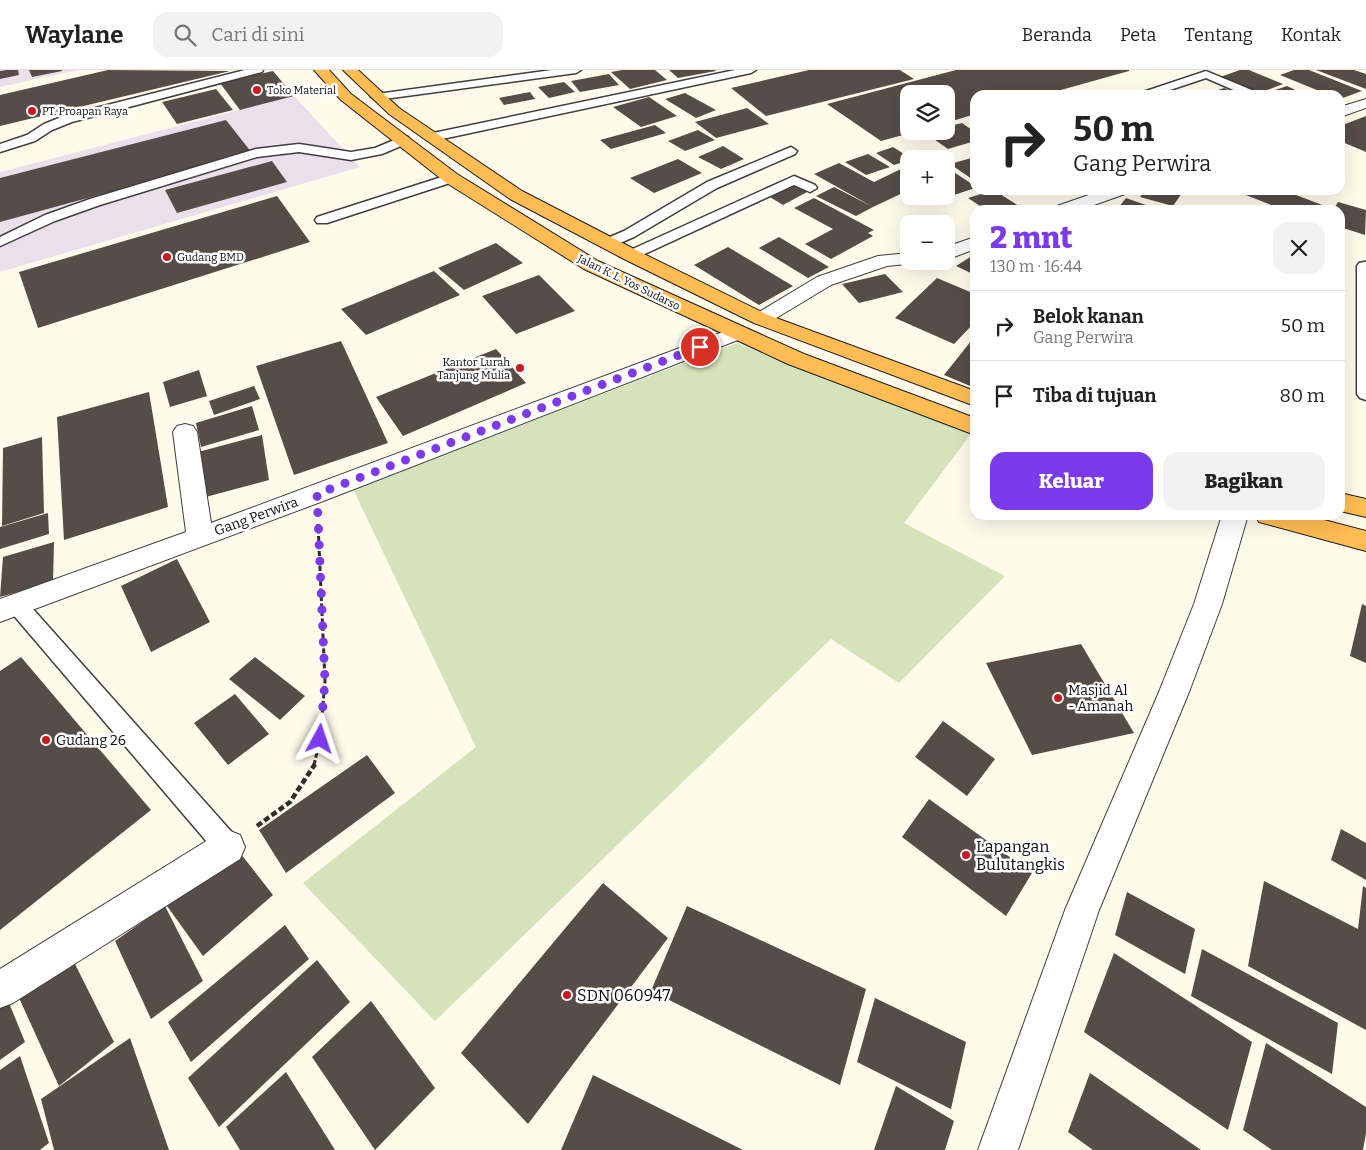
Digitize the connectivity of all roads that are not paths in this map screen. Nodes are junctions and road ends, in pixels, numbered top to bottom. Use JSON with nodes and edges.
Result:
{"nodes":[{"id":1,"x":258,"y":70,"type":"edge"},
{"id":2,"x":321,"y":70,"type":"edge"},
{"id":3,"x":350,"y":70,"type":"edge"},
{"id":4,"x":576,"y":70,"type":"edge"},
{"id":5,"x":751,"y":70,"type":"edge"},
{"id":6,"x":1206,"y":72,"type":"edge"},
{"id":7,"x":1157,"y":90,"type":"edge"},
{"id":8,"x":1244,"y":90,"type":"edge"},
{"id":9,"x":377,"y":97,"type":"junction"},
{"id":10,"x":1366,"y":103,"type":"edge"},
{"id":11,"x":1345,"y":110,"type":"edge"},
{"id":12,"x":433,"y":137,"type":"junction"},
{"id":13,"x":404,"y":140,"type":"junction"},
{"id":14,"x":0,"y":148,"type":"edge"},
{"id":15,"x":790,"y":151,"type":"dead end"},
{"id":16,"x":451,"y":178,"type":"junction"},
{"id":17,"x":810,"y":188,"type":"dead end"},
{"id":18,"x":1105,"y":195,"type":"edge"},
{"id":19,"x":1077,"y":205,"type":"edge"},
{"id":20,"x":322,"y":220,"type":"dead end"},
{"id":21,"x":0,"y":242,"type":"edge"},
{"id":22,"x":608,"y":243,"type":"junction"},
{"id":23,"x":970,"y":245,"type":"edge"},
{"id":24,"x":955,"y":251,"type":"edge"},
{"id":25,"x":631,"y":255,"type":"junction"},
{"id":26,"x":900,"y":259,"type":"edge"},
{"id":27,"x":1364,"y":266,"type":"dead end"},
{"id":28,"x":761,"y":319,"type":"junction"},
{"id":29,"x":736,"y":333,"type":"junction"},
{"id":30,"x":1366,"y":394,"type":"edge"},
{"id":31,"x":970,"y":397,"type":"edge"},
{"id":32,"x":970,"y":425,"type":"edge"},
{"id":33,"x":185,"y":432,"type":"dead end"},
{"id":34,"x":1345,"y":503,"type":"edge"},
{"id":35,"x":1366,"y":508,"type":"edge"},
{"id":36,"x":1233,"y":520,"type":"edge"},
{"id":37,"x":1287,"y":520,"type":"edge"},
{"id":38,"x":200,"y":537,"type":"junction"},
{"id":39,"x":1366,"y":541,"type":"edge"},
{"id":40,"x":8,"y":608,"type":"edge"},
{"id":41,"x":228,"y":847,"type":"joint"},
{"id":42,"x":0,"y":990,"type":"edge"},
{"id":43,"x":998,"y":1150,"type":"edge"}],
"edges":[{"from":1,"to":14,"type":"lane"},
{"from":2,"to":13,"type":"highway","name":"Jalan K. L. Yos Sudarso"},
{"from":3,"to":9,"type":"highway","name":"Jalan K. L. Yos Sudarso"},
{"from":4,"to":9,"type":"lane"},
{"from":5,"to":12,"type":"lane"},
{"from":6,"to":7,"type":"lane"},
{"from":6,"to":8,"type":"lane"},
{"from":9,"to":12,"type":"highway","name":"Jalan K. L. Yos Sudarso"},
{"from":10,"to":11,"type":"street"},
{"from":12,"to":22,"type":"highway","name":"Jalan K. L. Yos Sudarso"},
{"from":13,"to":16,"type":"highway","name":"Jalan K. L. Yos Sudarso"},
{"from":13,"to":21,"type":"lane"},
{"from":15,"to":22,"type":"lane"},
{"from":16,"to":20,"type":"lane"},
{"from":16,"to":29,"type":"highway","name":"Jalan K. L. Yos Sudarso"},
{"from":17,"to":25,"type":"lane"},
{"from":18,"to":19,"type":"street"},
{"from":22,"to":25,"type":"highway","name":"Jalan K. L. Yos Sudarso"},
{"from":23,"to":24,"type":"street"},
{"from":25,"to":28,"type":"highway","name":"Jalan K. L. Yos Sudarso"},
{"from":26,"to":28,"type":"street"},
{"from":27,"to":30,"type":"lane"},
{"from":28,"to":31,"type":"highway","name":"Jalan K. L. Yos Sudarso"},
{"from":29,"to":32,"type":"highway","name":"Jalan K. L. Yos Sudarso"},
{"from":29,"to":38,"type":"street","name":"Gang Perwira"},
{"from":33,"to":38,"type":"street"},
{"from":34,"to":35,"type":"highway"},
{"from":36,"to":43,"type":"street"},
{"from":37,"to":39,"type":"highway"},
{"from":38,"to":40,"type":"street","name":"Gang Perwira"},
{"from":40,"to":41,"type":"lane"},
{"from":41,"to":42,"type":"street"}]}
